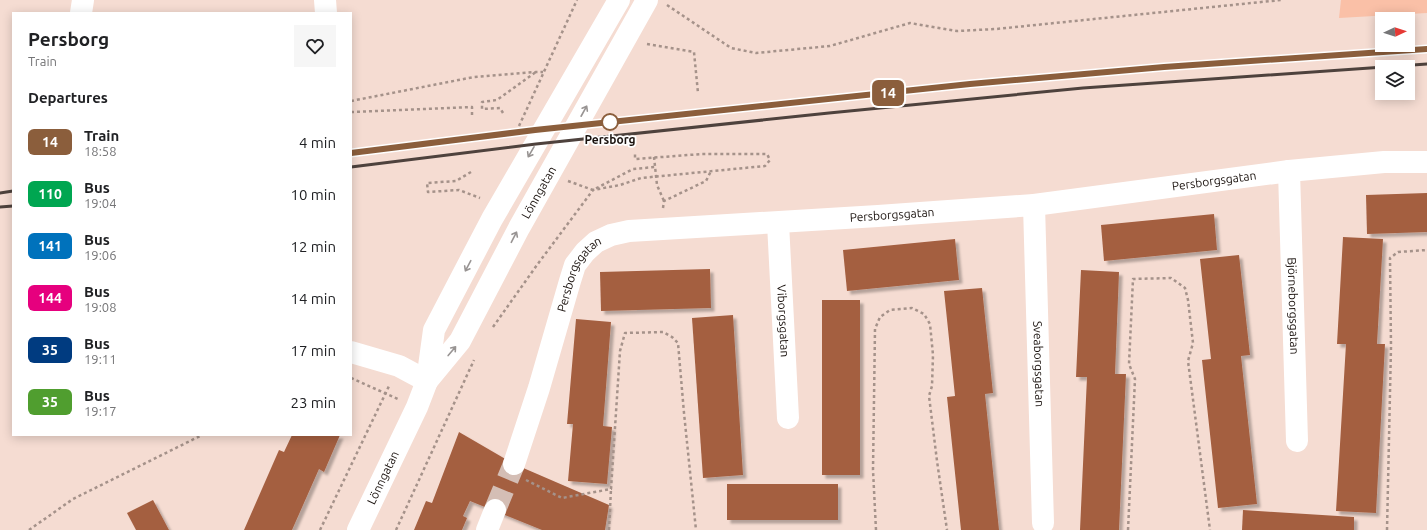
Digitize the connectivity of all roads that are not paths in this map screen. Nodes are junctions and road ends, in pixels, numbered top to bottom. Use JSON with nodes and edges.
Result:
{"nodes":[{"id":1,"x":83,"y":0,"type":"edge"},
{"id":2,"x":325,"y":0,"type":"edge"},
{"id":3,"x":619,"y":0,"type":"edge"},
{"id":4,"x":656,"y":2,"type":"edge"},
{"id":5,"x":82,"y":12,"type":"edge"},
{"id":6,"x":326,"y":12,"type":"edge"},
{"id":7,"x":1427,"y":162,"type":"edge"},
{"id":8,"x":1289,"y":171,"type":"junction"},
{"id":9,"x":1034,"y":205,"type":"junction"},
{"id":10,"x":778,"y":223,"type":"junction"},
{"id":11,"x":352,"y":352,"type":"edge"},
{"id":12,"x":427,"y":381,"type":"junction"},
{"id":13,"x":788,"y":418,"type":"dead end"},
{"id":14,"x":1297,"y":441,"type":"dead end"},
{"id":15,"x":518,"y":472,"type":"tunnel mouth"},
{"id":16,"x":495,"y":510,"type":"tunnel mouth"},
{"id":17,"x":1043,"y":523,"type":"dead end"},
{"id":18,"x":358,"y":530,"type":"edge"},
{"id":19,"x":487,"y":530,"type":"edge"}],
"edges":[{"from":1,"to":5,"type":"street"},
{"from":2,"to":6,"type":"street"},
{"from":3,"to":12,"type":"street","name":"Lönngatan","one_way":true},
{"from":12,"to":4,"type":"street","name":"Lönngatan","one_way":true},
{"from":7,"to":8,"type":"street","name":"Persborgsgatan"},
{"from":8,"to":9,"type":"street","name":"Persborgsgatan"},
{"from":8,"to":14,"type":"street","name":"Björneborgsgatan"},
{"from":9,"to":10,"type":"street","name":"Persborgsgatan"},
{"from":9,"to":17,"type":"street","name":"Sveaborgsgatan"},
{"from":10,"to":13,"type":"street","name":"Viborgsgatan"},
{"from":10,"to":15,"type":"street","name":"Persborgsgatan"},
{"from":11,"to":12,"type":"street"},
{"from":12,"to":18,"type":"street","name":"Lönngatan"},
{"from":16,"to":19,"type":"street"}]}
